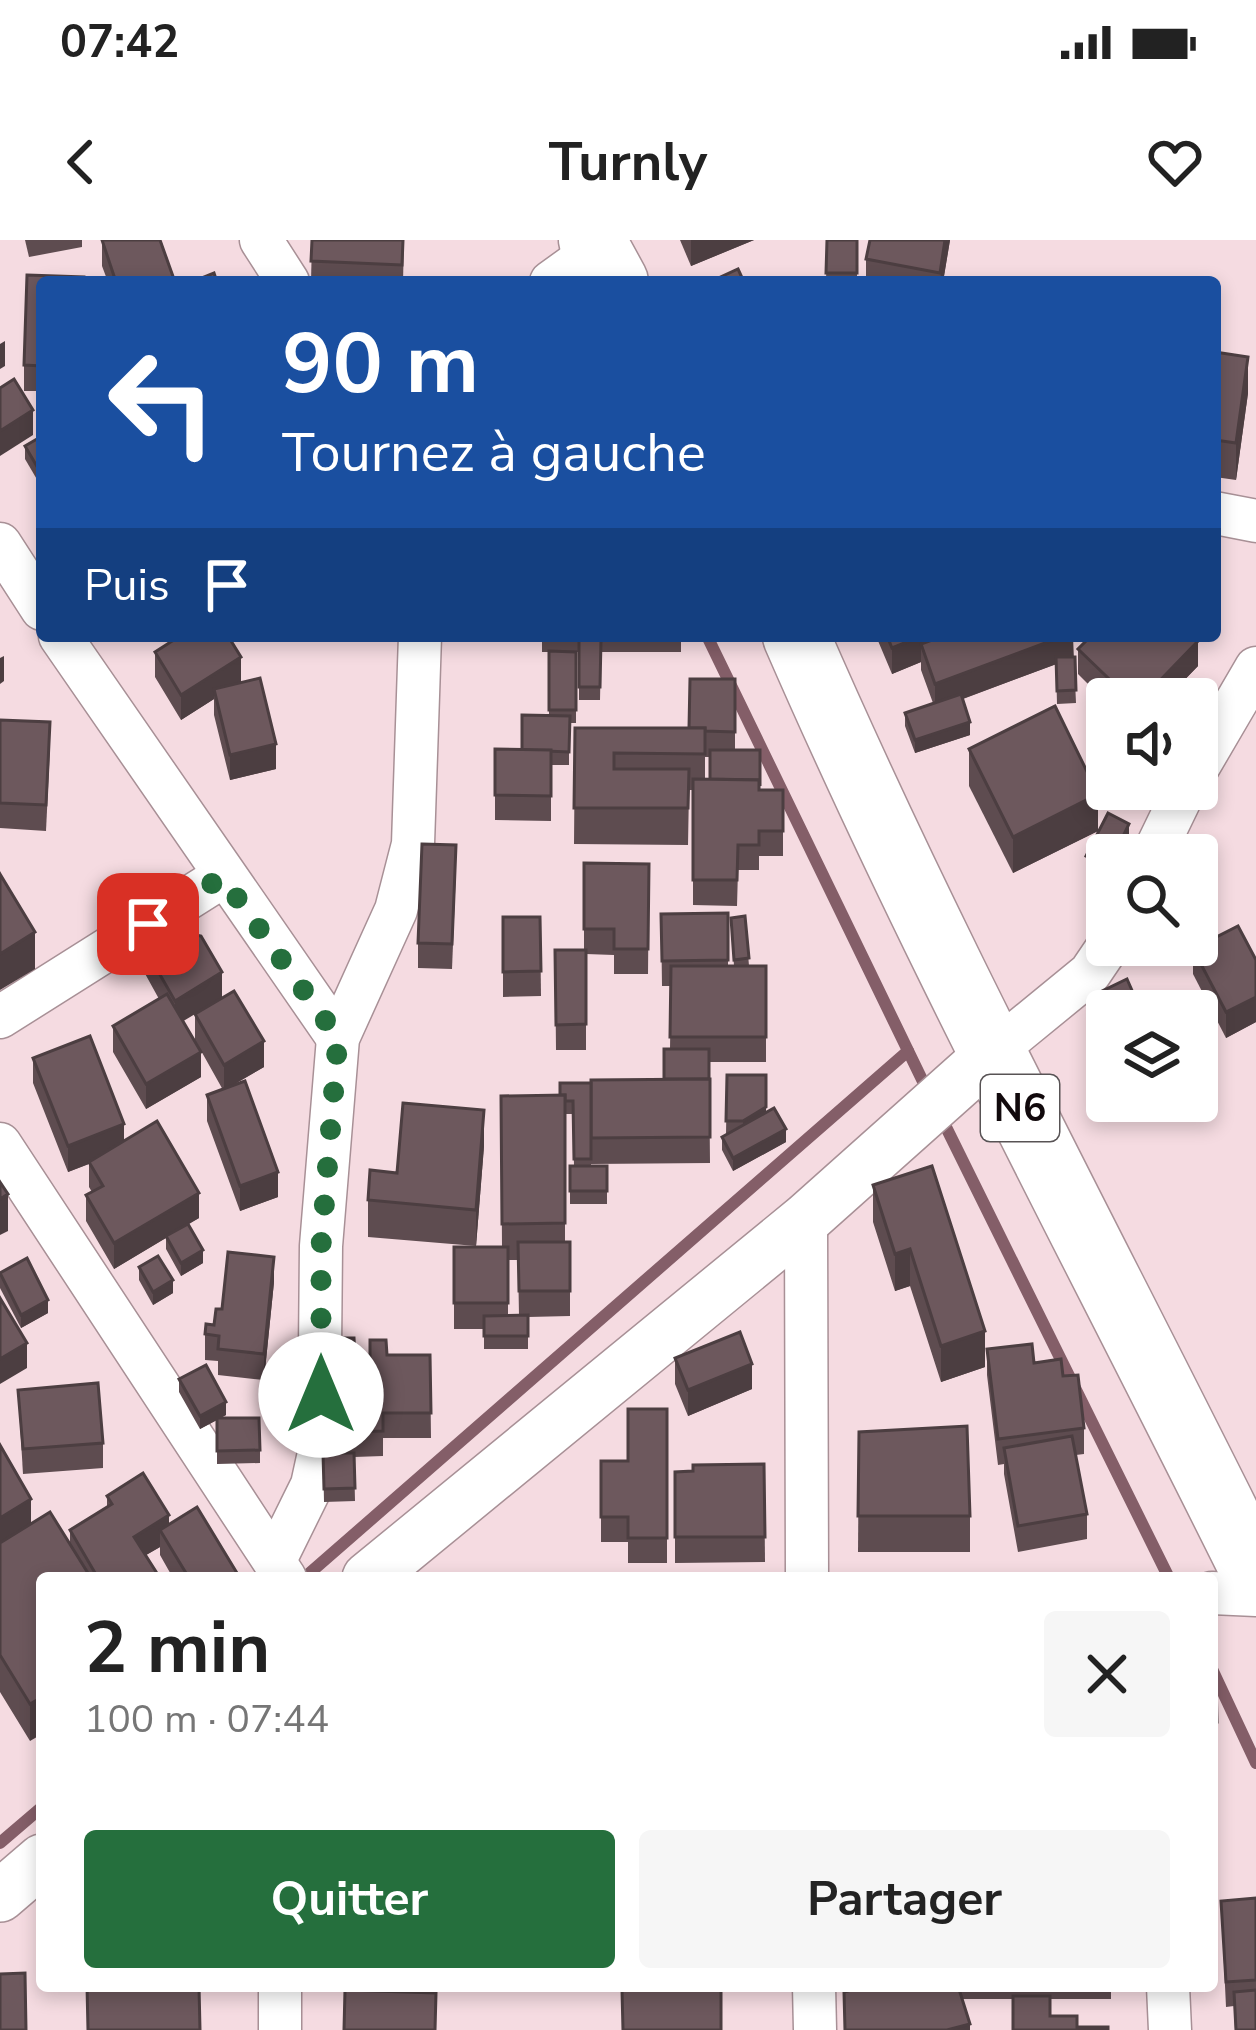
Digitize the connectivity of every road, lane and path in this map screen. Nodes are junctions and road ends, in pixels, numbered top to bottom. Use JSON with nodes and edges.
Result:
{"nodes":[{"id":1,"x":261,"y":240,"type":"edge"},
{"id":2,"x":284,"y":276,"type":"edge"},
{"id":3,"x":1221,"y":514,"type":"edge"},
{"id":4,"x":1256,"y":521,"type":"edge"},
{"id":5,"x":0,"y":544,"type":"edge"},
{"id":6,"x":36,"y":600,"type":"edge"},
{"id":7,"x":64,"y":642,"type":"edge"},
{"id":8,"x":420,"y":642,"type":"edge"},
{"id":9,"x":799,"y":642,"type":"edge"},
{"id":10,"x":1256,"y":668,"type":"edge"},
{"id":11,"x":1218,"y":733,"type":"edge"},
{"id":12,"x":222,"y":877,"type":"junction"},
{"id":13,"x":1094,"y":966,"type":"edge"},
{"id":14,"x":0,"y":1017,"type":"edge"},
{"id":15,"x":338,"y":1038,"type":"junction"},
{"id":16,"x":991,"y":1054,"type":"junction"},
{"id":17,"x":0,"y":1144,"type":"edge"},
{"id":18,"x":806,"y":1219,"type":"junction"},
{"id":19,"x":280,"y":1569,"type":"edge"},
{"id":20,"x":375,"y":1572,"type":"edge"},
{"id":21,"x":807,"y":1572,"type":"edge"},
{"id":22,"x":1256,"y":1575,"type":"edge"},
{"id":23,"x":1218,"y":1593,"type":"edge"},
{"id":24,"x":1256,"y":1595,"type":"edge"},
{"id":25,"x":36,"y":1865,"type":"edge"},
{"id":26,"x":0,"y":1896,"type":"edge"},
{"id":27,"x":280,"y":1992,"type":"edge"},
{"id":28,"x":814,"y":1992,"type":"edge"},
{"id":29,"x":280,"y":2030,"type":"edge"},
{"id":30,"x":815,"y":2030,"type":"edge"}],
"edges":[{"from":1,"to":2,"type":"street"},
{"from":3,"to":4,"type":"street"},
{"from":5,"to":6,"type":"street"},
{"from":7,"to":12,"type":"street"},
{"from":8,"to":15,"type":"street"},
{"from":9,"to":16,"type":"main road","number":"N6"},
{"from":10,"to":11,"type":"street"},
{"from":12,"to":14,"type":"street"},
{"from":12,"to":15,"type":"street"},
{"from":13,"to":16,"type":"street"},
{"from":15,"to":19,"type":"street"},
{"from":16,"to":18,"type":"street"},
{"from":16,"to":22,"type":"main road","number":"N6"},
{"from":17,"to":19,"type":"street"},
{"from":18,"to":20,"type":"street"},
{"from":18,"to":21,"type":"street"},
{"from":23,"to":24,"type":"street"},
{"from":25,"to":26,"type":"street"},
{"from":27,"to":29,"type":"street"},
{"from":28,"to":30,"type":"street"}]}
